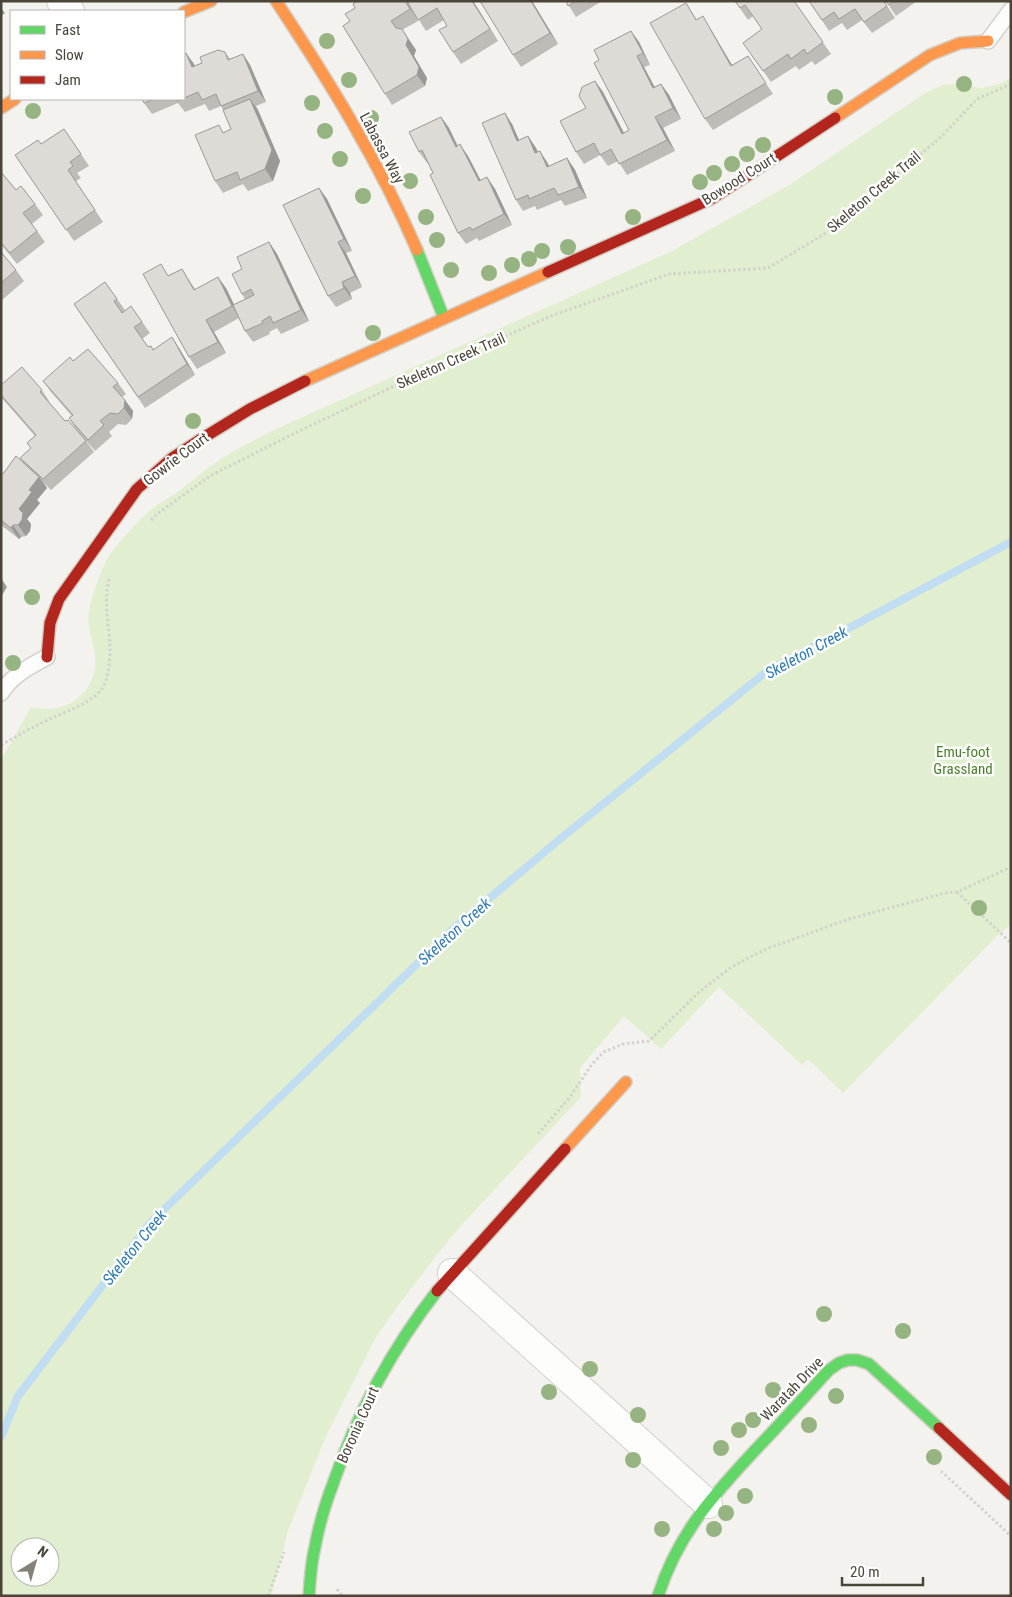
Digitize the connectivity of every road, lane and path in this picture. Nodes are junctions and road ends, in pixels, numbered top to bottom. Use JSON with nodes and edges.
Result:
{"nodes":[{"id":1,"x":211,"y":1,"type":"edge"},
{"id":2,"x":276,"y":1,"type":"edge"},
{"id":3,"x":1011,"y":10,"type":"edge"},
{"id":4,"x":185,"y":12,"type":"edge"},
{"id":5,"x":988,"y":41,"type":"joint"},
{"id":6,"x":1011,"y":84,"type":"edge"},
{"id":7,"x":13,"y":100,"type":"edge"},
{"id":8,"x":1,"y":108,"type":"edge"},
{"id":9,"x":444,"y":318,"type":"junction"},
{"id":10,"x":145,"y":526,"type":"dead end"},
{"id":11,"x":112,"y":569,"type":"dead end"},
{"id":12,"x":47,"y":657,"type":"joint"},
{"id":13,"x":1,"y":693,"type":"edge"},
{"id":14,"x":1,"y":745,"type":"edge"},
{"id":15,"x":957,"y":892,"type":"dead end"},
{"id":16,"x":1011,"y":943,"type":"edge"},
{"id":17,"x":626,"y":1082,"type":"dead end"},
{"id":18,"x":452,"y":1273,"type":"junction"},
{"id":19,"x":939,"y":1469,"type":"dead end"},
{"id":20,"x":1011,"y":1495,"type":"edge"},
{"id":21,"x":708,"y":1504,"type":"junction"},
{"id":22,"x":1011,"y":1536,"type":"edge"},
{"id":23,"x":335,"y":1586,"type":"dead end"},
{"id":24,"x":308,"y":1596,"type":"edge"},
{"id":25,"x":342,"y":1596,"type":"edge"},
{"id":26,"x":658,"y":1596,"type":"edge"}],
"edges":[{"from":1,"to":4,"type":"street"},
{"from":2,"to":9,"type":"street","name":"Labassa Way"},
{"from":3,"to":5,"type":"lane","name":"Bowood Court"},
{"from":5,"to":9,"type":"street","name":"Bowood Court"},
{"from":6,"to":10,"type":"path","name":"Skeleton Creek Trail"},
{"from":7,"to":8,"type":"street"},
{"from":9,"to":12,"type":"street","name":"Gowrie Court"},
{"from":11,"to":14,"type":"path"},
{"from":12,"to":13,"type":"lane","name":"Gowrie Court"},
{"from":15,"to":16,"type":"path"},
{"from":17,"to":18,"type":"street","name":"Boronia Court"},
{"from":18,"to":21,"type":"street"},
{"from":18,"to":24,"type":"street","name":"Boronia Court"},
{"from":19,"to":22,"type":"path"},
{"from":20,"to":21,"type":"street","name":"Waratah Drive"},
{"from":21,"to":26,"type":"street","name":"Waratah Drive"},
{"from":23,"to":25,"type":"path"}]}
